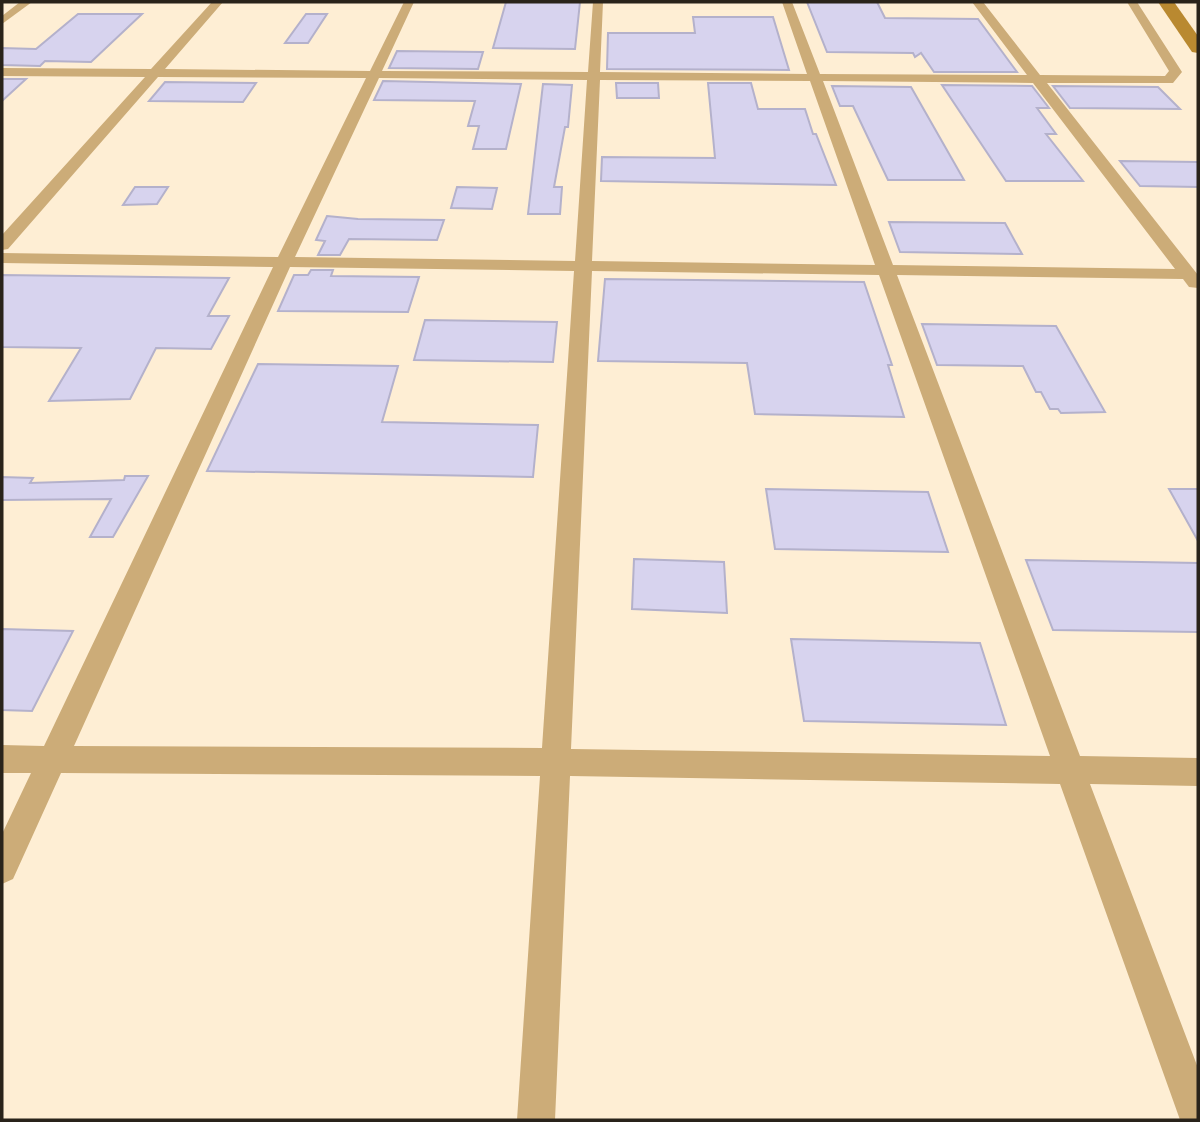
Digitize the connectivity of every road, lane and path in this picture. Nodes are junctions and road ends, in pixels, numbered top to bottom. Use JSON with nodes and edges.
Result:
{"nodes":[{"id":1,"x":27,"y":2,"type":"edge"},
{"id":2,"x":218,"y":2,"type":"edge"},
{"id":3,"x":410,"y":2,"type":"edge"},
{"id":4,"x":598,"y":2,"type":"edge"},
{"id":5,"x":787,"y":2,"type":"edge"},
{"id":6,"x":977,"y":2,"type":"edge"},
{"id":7,"x":1132,"y":2,"type":"edge"},
{"id":8,"x":1166,"y":2,"type":"edge"},
{"id":9,"x":2,"y":21,"type":"edge"},
{"id":10,"x":1198,"y":48,"type":"edge"},
{"id":11,"x":2,"y":72,"type":"edge"},
{"id":12,"x":154,"y":73,"type":"junction"},
{"id":13,"x":375,"y":76,"type":"junction"},
{"id":14,"x":593,"y":76,"type":"junction"},
{"id":15,"x":815,"y":77,"type":"junction"},
{"id":16,"x":1037,"y":79,"type":"junction"},
{"id":17,"x":2,"y":245,"type":"edge"},
{"id":18,"x":2,"y":258,"type":"edge"},
{"id":19,"x":284,"y":262,"type":"junction"},
{"id":20,"x":584,"y":266,"type":"junction"},
{"id":21,"x":884,"y":270,"type":"junction"},
{"id":22,"x":1193,"y":280,"type":"edge"},
{"id":23,"x":2,"y":758,"type":"edge"},
{"id":24,"x":52,"y":760,"type":"junction"},
{"id":25,"x":556,"y":762,"type":"junction"},
{"id":26,"x":1070,"y":770,"type":"junction"},
{"id":27,"x":1198,"y":772,"type":"edge"},
{"id":28,"x":2,"y":868,"type":"edge"},
{"id":29,"x":1198,"y":1117,"type":"edge"},
{"id":30,"x":536,"y":1120,"type":"edge"}],
"edges":[{"from":1,"to":9,"type":"street"},
{"from":2,"to":12,"type":"street"},
{"from":3,"to":13,"type":"street"},
{"from":4,"to":14,"type":"street"},
{"from":5,"to":15,"type":"street"},
{"from":6,"to":16,"type":"street"},
{"from":7,"to":16,"type":"street"},
{"from":8,"to":10,"type":"street"},
{"from":11,"to":12,"type":"street"},
{"from":12,"to":13,"type":"street"},
{"from":12,"to":17,"type":"street"},
{"from":13,"to":14,"type":"street"},
{"from":13,"to":19,"type":"street"},
{"from":14,"to":15,"type":"street"},
{"from":14,"to":20,"type":"street"},
{"from":15,"to":16,"type":"street"},
{"from":15,"to":21,"type":"street"},
{"from":16,"to":22,"type":"street"},
{"from":18,"to":19,"type":"street"},
{"from":19,"to":20,"type":"street"},
{"from":19,"to":24,"type":"street"},
{"from":20,"to":21,"type":"street"},
{"from":20,"to":25,"type":"street"},
{"from":21,"to":22,"type":"street"},
{"from":21,"to":26,"type":"street"},
{"from":23,"to":24,"type":"street"},
{"from":24,"to":25,"type":"street"},
{"from":24,"to":28,"type":"street"},
{"from":25,"to":26,"type":"street"},
{"from":25,"to":30,"type":"street"},
{"from":26,"to":27,"type":"street"},
{"from":26,"to":29,"type":"street"}]}
